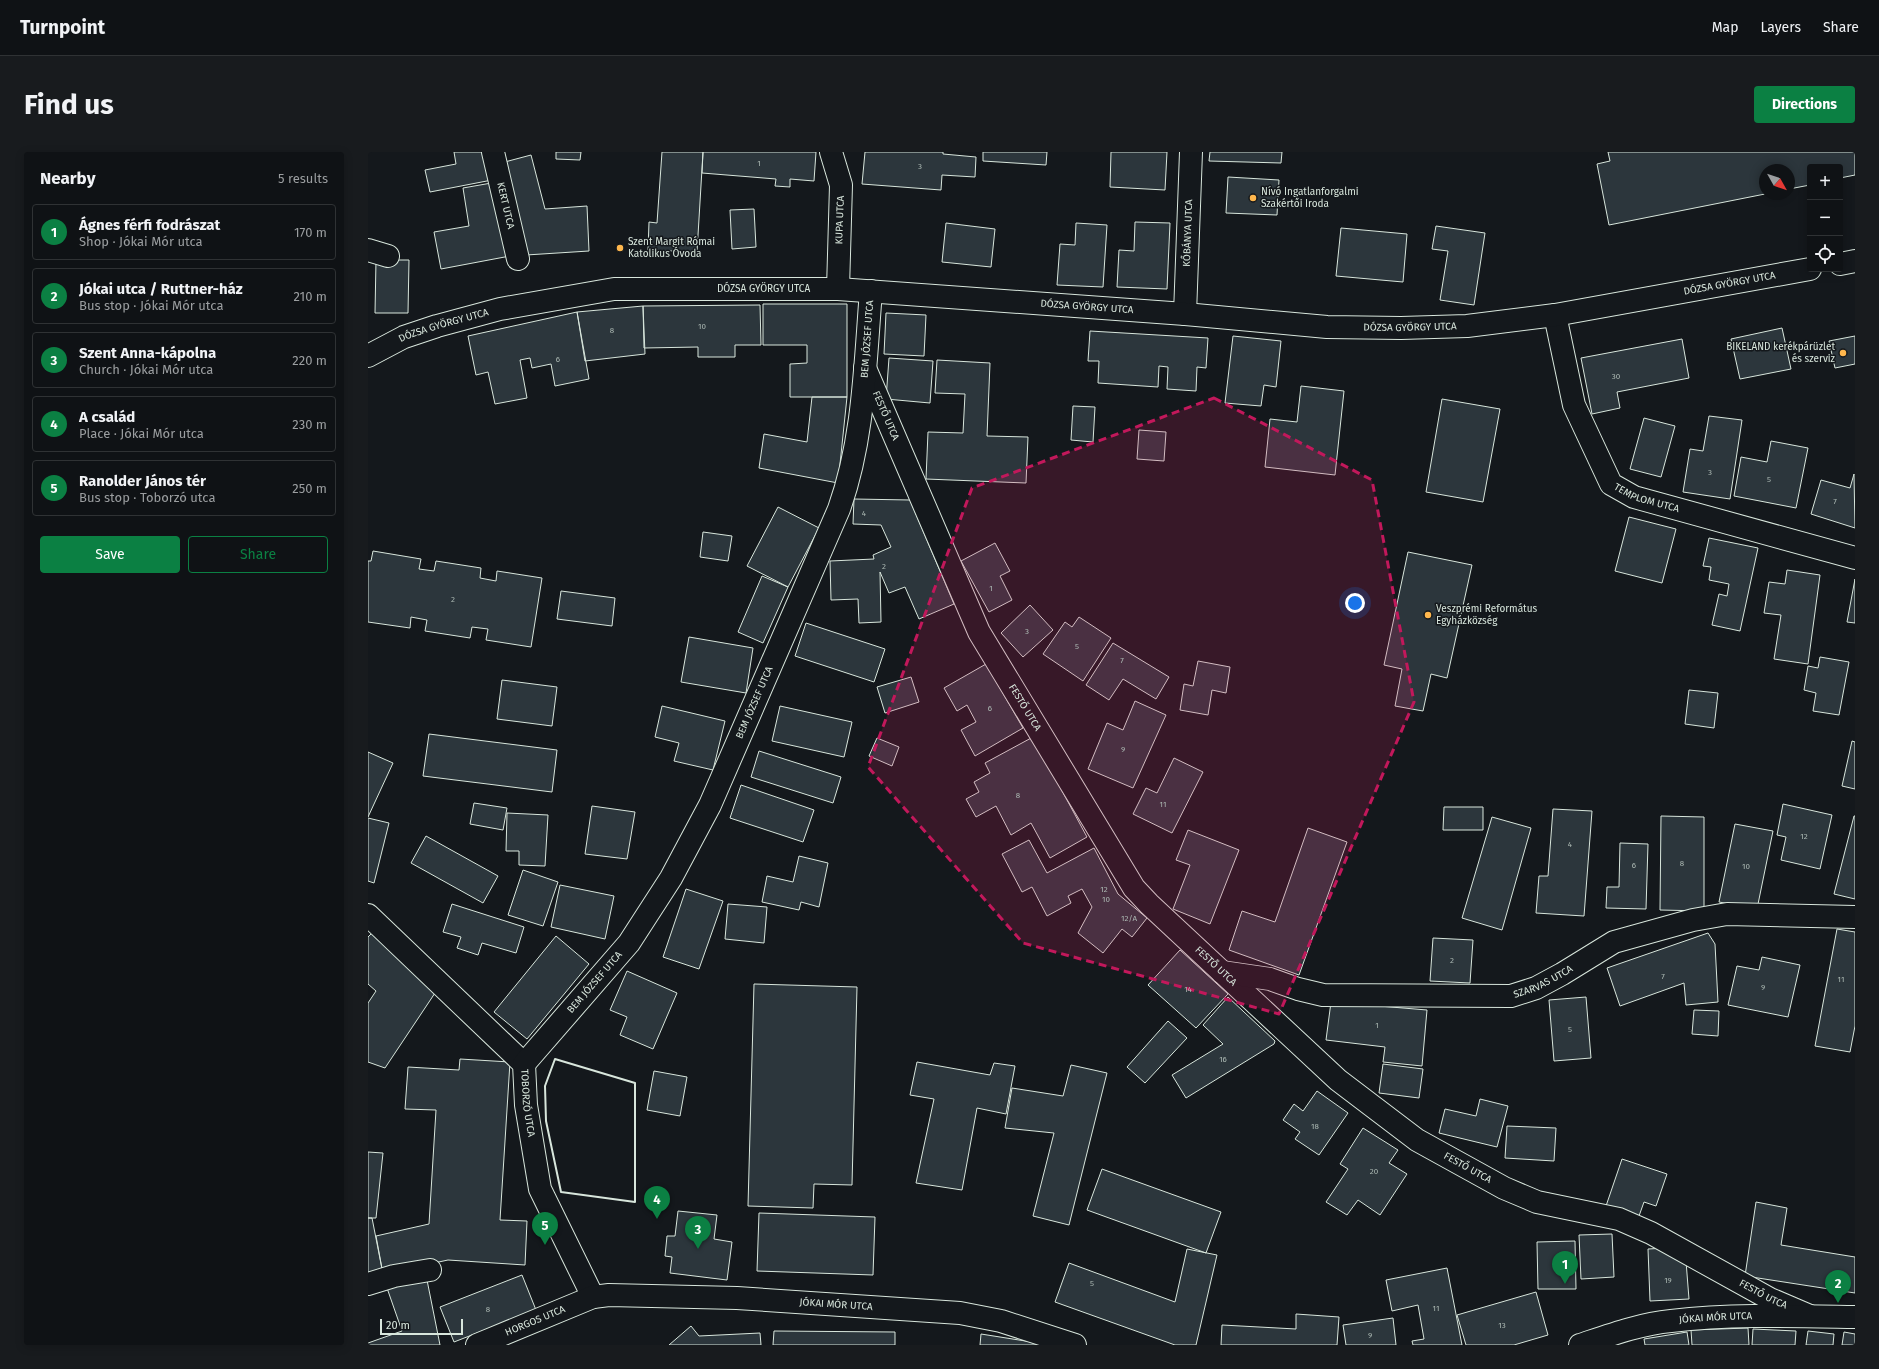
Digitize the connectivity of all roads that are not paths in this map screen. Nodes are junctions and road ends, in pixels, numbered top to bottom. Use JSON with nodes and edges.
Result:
{"nodes":[{"id":1,"x":493,"y":152,"type":"edge"},
{"id":2,"x":831,"y":152,"type":"edge"},
{"id":3,"x":848,"y":152,"type":"edge"},
{"id":4,"x":1191,"y":152,"type":"edge"},
{"id":5,"x":841,"y":185,"type":"junction"},
{"id":6,"x":518,"y":259,"type":"dead end"},
{"id":7,"x":1855,"y":261,"type":"edge"},
{"id":8,"x":1843,"y":263,"type":"edge"},
{"id":9,"x":1807,"y":270,"type":"edge"},
{"id":10,"x":838,"y":289,"type":"junction"},
{"id":11,"x":871,"y":292,"type":"junction"},
{"id":12,"x":1185,"y":314,"type":"junction"},
{"id":13,"x":1555,"y":315,"type":"junction"},
{"id":14,"x":368,"y":356,"type":"edge"},
{"id":15,"x":865,"y":368,"type":"junction"},
{"id":16,"x":1855,"y":558,"type":"edge"},
{"id":17,"x":368,"y":915,"type":"edge"},
{"id":18,"x":1855,"y":917,"type":"edge"},
{"id":19,"x":1222,"y":972,"type":"junction"},
{"id":20,"x":524,"y":1064,"type":"junction"},
{"id":21,"x":430,"y":1270,"type":"dead end"},
{"id":22,"x":368,"y":1284,"type":"edge"},
{"id":23,"x":593,"y":1297,"type":"junction"},
{"id":24,"x":1810,"y":1316,"type":"junction"},
{"id":25,"x":1855,"y":1317,"type":"edge"},
{"id":26,"x":477,"y":1345,"type":"edge"},
{"id":27,"x":1075,"y":1345,"type":"edge"},
{"id":28,"x":1580,"y":1345,"type":"edge"}],
"edges":[{"from":1,"to":6,"type":"street","name":"KERT UTCA"},
{"from":2,"to":5,"type":"street","name":"KUPA UTCA"},
{"from":3,"to":5,"type":"street"},
{"from":4,"to":12,"type":"street","name":"KŐBÁNYA UTCA"},
{"from":5,"to":10,"type":"street","name":"KUPA UTCA"},
{"from":7,"to":8,"type":"street"},
{"from":9,"to":13,"type":"street","name":"DÓZSA GYÖRGY UTCA"},
{"from":10,"to":11,"type":"street","name":"DÓZSA GYÖRGY UTCA"},
{"from":10,"to":14,"type":"street","name":"DÓZSA GYÖRGY UTCA"},
{"from":11,"to":12,"type":"street","name":"DÓZSA GYÖRGY UTCA"},
{"from":11,"to":15,"type":"street","name":"BEM JÓZSEF UTCA"},
{"from":12,"to":13,"type":"street","name":"DÓZSA GYÖRGY UTCA"},
{"from":13,"to":16,"type":"street","name":"TEMPLOM UTCA"},
{"from":15,"to":19,"type":"street","name":"FESTŐ UTCA"},
{"from":15,"to":20,"type":"street","name":"BEM JÓZSEF UTCA"},
{"from":17,"to":20,"type":"street","name":"TOBORZÓ UTCA"},
{"from":18,"to":19,"type":"street","name":"SZARVAS UTCA"},
{"from":19,"to":24,"type":"street","name":"FESTŐ UTCA"},
{"from":20,"to":23,"type":"street","name":"TOBORZÓ UTCA"},
{"from":21,"to":22,"type":"street"},
{"from":23,"to":26,"type":"street","name":"HORGOS UTCA"},
{"from":23,"to":27,"type":"street","name":"JÓKAI MÓR UTCA"},
{"from":24,"to":25,"type":"street","name":"JÓKAI MÓR UTCA"},
{"from":24,"to":28,"type":"street","name":"JÓKAI MÓR UTCA"}]}
